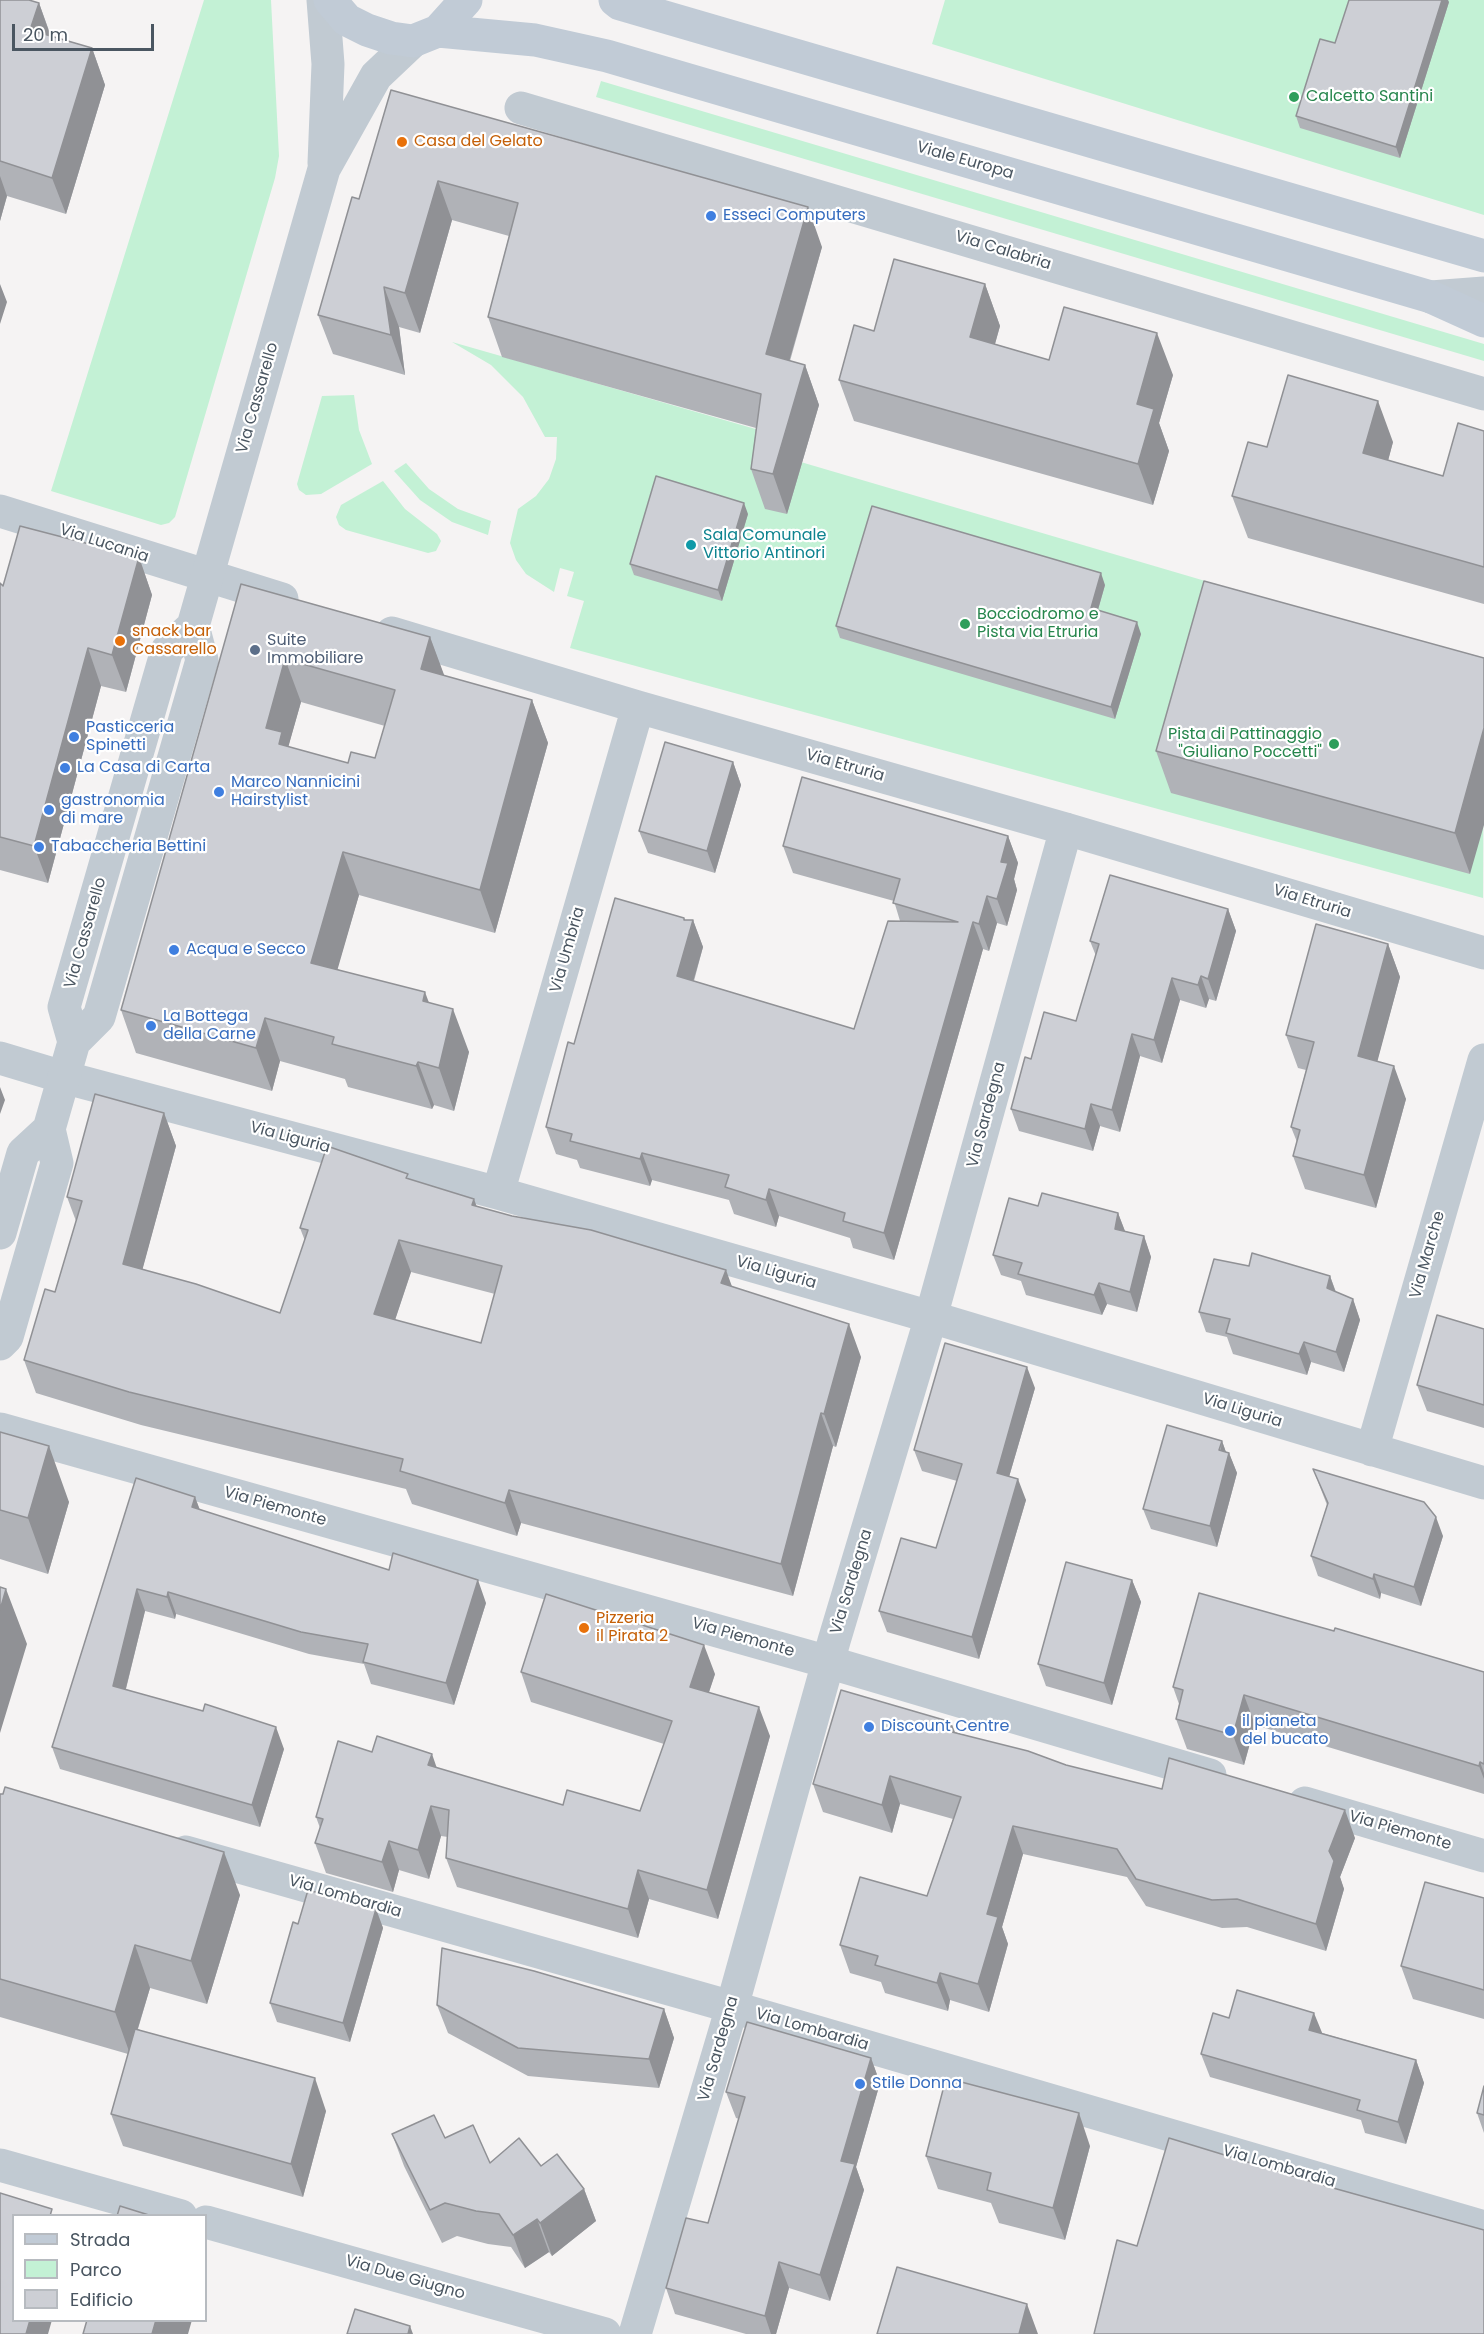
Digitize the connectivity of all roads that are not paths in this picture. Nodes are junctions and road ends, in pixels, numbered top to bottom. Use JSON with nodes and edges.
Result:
{"nodes":[{"id":1,"x":323,"y":0,"type":"edge"},
{"id":2,"x":330,"y":0,"type":"edge"},
{"id":3,"x":466,"y":0,"type":"edge"},
{"id":4,"x":615,"y":0,"type":"edge"},
{"id":5,"x":426,"y":36,"type":"junction"},
{"id":6,"x":521,"y":108,"type":"dead end"},
{"id":7,"x":324,"y":170,"type":"junction"},
{"id":8,"x":1484,"y":256,"type":"edge"},
{"id":9,"x":1484,"y":293,"type":"edge"},
{"id":10,"x":1431,"y":297,"type":"junction"},
{"id":11,"x":1484,"y":321,"type":"edge"},
{"id":12,"x":1484,"y":394,"type":"edge"},
{"id":13,"x":0,"y":511,"type":"edge"},
{"id":14,"x":207,"y":577,"type":"junction"},
{"id":15,"x":310,"y":608,"type":"edge"},
{"id":16,"x":365,"y":624,"type":"edge"},
{"id":17,"x":638,"y":707,"type":"junction"},
{"id":18,"x":1066,"y":829,"type":"junction"},
{"id":19,"x":1484,"y":953,"type":"edge"},
{"id":20,"x":0,"y":1058,"type":"edge"},
{"id":21,"x":1484,"y":1060,"type":"edge"},
{"id":22,"x":63,"y":1077,"type":"junction"},
{"id":23,"x":49,"y":1129,"type":"junction"},
{"id":24,"x":498,"y":1193,"type":"junction"},
{"id":25,"x":0,"y":1233,"type":"edge"},
{"id":26,"x":931,"y":1317,"type":"junction"},
{"id":27,"x":0,"y":1344,"type":"edge"},
{"id":28,"x":0,"y":1429,"type":"edge"},
{"id":29,"x":1372,"y":1450,"type":"junction"},
{"id":30,"x":1484,"y":1483,"type":"edge"},
{"id":31,"x":828,"y":1662,"type":"junction"},
{"id":32,"x":1235,"y":1782,"type":"edge"},
{"id":33,"x":1280,"y":1796,"type":"edge"},
{"id":34,"x":160,"y":1845,"type":"edge"},
{"id":35,"x":1484,"y":1856,"type":"edge"},
{"id":36,"x":732,"y":2007,"type":"junction"},
{"id":37,"x":0,"y":2165,"type":"edge"},
{"id":38,"x":174,"y":2214,"type":"edge"},
{"id":39,"x":207,"y":2222,"type":"edge"},
{"id":40,"x":1484,"y":2227,"type":"edge"},
{"id":41,"x":605,"y":2334,"type":"edge"},
{"id":42,"x":634,"y":2334,"type":"edge"}],
"edges":[{"from":1,"to":7,"type":"street","name":"Via Cassarello"},
{"from":2,"to":5,"type":"main road"},
{"from":3,"to":5,"type":"main road","name":"Via Cassarello"},
{"from":4,"to":8,"type":"main road"},
{"from":5,"to":7,"type":"street","name":"Via Cassarello"},
{"from":5,"to":10,"type":"main road","name":"Viale Europa"},
{"from":6,"to":12,"type":"street","name":"Via Calabria"},
{"from":7,"to":14,"type":"street","name":"Via Cassarello"},
{"from":9,"to":10,"type":"street"},
{"from":10,"to":11,"type":"main road","name":"Viale Europa"},
{"from":13,"to":14,"type":"street","name":"Via Lucania"},
{"from":14,"to":15,"type":"street"},
{"from":14,"to":22,"type":"street","name":"Via Cassarello"},
{"from":16,"to":17,"type":"street","name":"Via Etruria"},
{"from":17,"to":18,"type":"street","name":"Via Etruria"},
{"from":17,"to":24,"type":"street","name":"Via Umbria"},
{"from":18,"to":19,"type":"street","name":"Via Etruria"},
{"from":18,"to":26,"type":"street","name":"Via Sardegna"},
{"from":20,"to":22,"type":"street","name":"Via Liguria"},
{"from":21,"to":29,"type":"street","name":"Via Marche"},
{"from":22,"to":23,"type":"street","name":"Via Cassarello"},
{"from":22,"to":24,"type":"street","name":"Via Liguria"},
{"from":23,"to":25,"type":"street"},
{"from":23,"to":27,"type":"street","name":"Via Cassarello"},
{"from":24,"to":26,"type":"street","name":"Via Liguria"},
{"from":26,"to":29,"type":"street","name":"Via Liguria"},
{"from":26,"to":31,"type":"street","name":"Via Sardegna"},
{"from":28,"to":31,"type":"street","name":"Via Piemonte"},
{"from":29,"to":30,"type":"street","name":"Via Liguria"},
{"from":31,"to":32,"type":"street","name":"Via Piemonte"},
{"from":31,"to":36,"type":"street","name":"Via Sardegna"},
{"from":33,"to":35,"type":"street","name":"Via Piemonte"},
{"from":34,"to":36,"type":"street","name":"Via Lombardia"},
{"from":36,"to":40,"type":"street","name":"Via Lombardia"},
{"from":36,"to":42,"type":"street","name":"Via Sardegna"},
{"from":37,"to":38,"type":"street"},
{"from":39,"to":41,"type":"street","name":"Via Due Giugno"}]}
